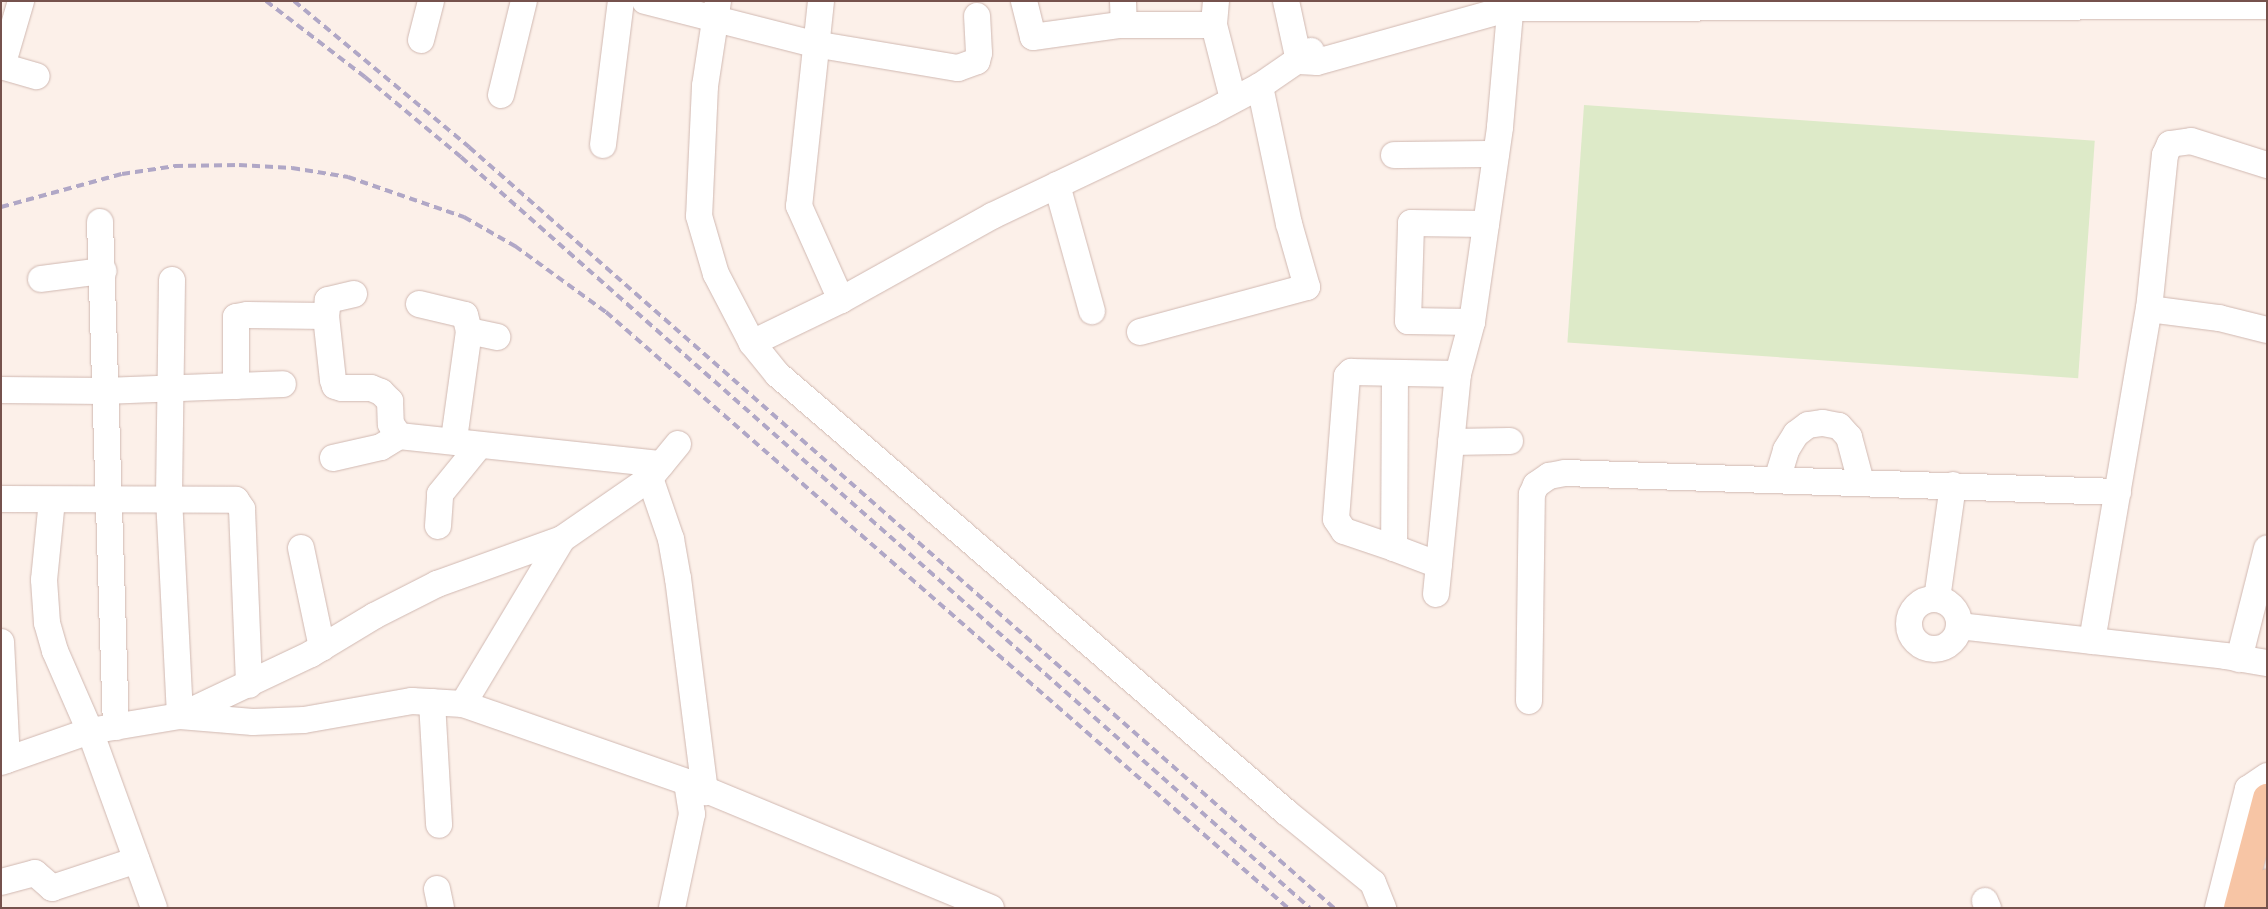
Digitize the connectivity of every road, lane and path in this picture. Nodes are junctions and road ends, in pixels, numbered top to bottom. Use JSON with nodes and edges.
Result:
{"nodes":[{"id":1,"x":22,"y":1,"type":"edge"},
{"id":2,"x":431,"y":1,"type":"edge"},
{"id":3,"x":524,"y":1,"type":"edge"},
{"id":4,"x":621,"y":1,"type":"edge"},
{"id":5,"x":645,"y":1,"type":"edge"},
{"id":6,"x":820,"y":1,"type":"edge"},
{"id":7,"x":1024,"y":1,"type":"edge"},
{"id":8,"x":1286,"y":1,"type":"edge"},
{"id":9,"x":1468,"y":1,"type":"edge"},
{"id":10,"x":1942,"y":3,"type":"edge"},
{"id":11,"x":1511,"y":5,"type":"edge"},
{"id":12,"x":2267,"y":6,"type":"edge"},
{"id":13,"x":717,"y":11,"type":"edge"},
{"id":14,"x":1124,"y":13,"type":"edge"},
{"id":15,"x":1215,"y":13,"type":"edge"},
{"id":16,"x":977,"y":16,"type":"dead end"},
{"id":17,"x":421,"y":40,"type":"dead end"},
{"id":18,"x":814,"y":44,"type":"junction"},
{"id":19,"x":1298,"y":61,"type":"junction"},
{"id":20,"x":2,"y":66,"type":"edge"},
{"id":21,"x":36,"y":76,"type":"dead end"},
{"id":22,"x":1260,"y":86,"type":"junction"},
{"id":23,"x":501,"y":96,"type":"dead end"},
{"id":24,"x":1233,"y":99,"type":"junction"},
{"id":25,"x":603,"y":145,"type":"dead end"},
{"id":26,"x":1496,"y":154,"type":"junction"},
{"id":27,"x":1394,"y":155,"type":"dead end"},
{"id":28,"x":2267,"y":165,"type":"edge"},
{"id":29,"x":1057,"y":185,"type":"junction"},
{"id":30,"x":100,"y":222,"type":"dead end"},
{"id":31,"x":1486,"y":224,"type":"junction"},
{"id":32,"x":103,"y":271,"type":"junction"},
{"id":33,"x":42,"y":279,"type":"dead end"},
{"id":34,"x":172,"y":280,"type":"dead end"},
{"id":35,"x":354,"y":294,"type":"dead end"},
{"id":36,"x":841,"y":300,"type":"junction"},
{"id":37,"x":419,"y":304,"type":"dead end"},
{"id":38,"x":2148,"y":309,"type":"junction"},
{"id":39,"x":1092,"y":311,"type":"dead end"},
{"id":40,"x":326,"y":316,"type":"junction"},
{"id":41,"x":1472,"y":322,"type":"junction"},
{"id":42,"x":2267,"y":330,"type":"edge"},
{"id":43,"x":469,"y":331,"type":"junction"},
{"id":44,"x":1140,"y":332,"type":"dead end"},
{"id":45,"x":497,"y":337,"type":"dead end"},
{"id":46,"x":752,"y":342,"type":"junction"},
{"id":47,"x":1395,"y":373,"type":"junction"},
{"id":48,"x":1458,"y":374,"type":"junction"},
{"id":49,"x":282,"y":384,"type":"dead end"},
{"id":50,"x":236,"y":386,"type":"junction"},
{"id":51,"x":171,"y":389,"type":"junction"},
{"id":52,"x":1,"y":390,"type":"edge"},
{"id":53,"x":104,"y":391,"type":"junction"},
{"id":54,"x":399,"y":436,"type":"junction"},
{"id":55,"x":454,"y":439,"type":"junction"},
{"id":56,"x":1451,"y":442,"type":"junction"},
{"id":57,"x":1510,"y":442,"type":"dead end"},
{"id":58,"x":678,"y":444,"type":"dead end"},
{"id":59,"x":479,"y":446,"type":"junction"},
{"id":60,"x":333,"y":458,"type":"dead end"},
{"id":61,"x":656,"y":471,"type":"junction"},
{"id":62,"x":1778,"y":480,"type":"junction"},
{"id":63,"x":1861,"y":482,"type":"junction"},
{"id":64,"x":1953,"y":485,"type":"junction"},
{"id":65,"x":2118,"y":492,"type":"junction"},
{"id":66,"x":107,"y":498,"type":"junction"},
{"id":67,"x":170,"y":498,"type":"junction"},
{"id":68,"x":1,"y":499,"type":"edge"},
{"id":69,"x":52,"y":500,"type":"junction"},
{"id":70,"x":438,"y":526,"type":"dead end"},
{"id":71,"x":562,"y":539,"type":"junction"},
{"id":72,"x":301,"y":548,"type":"dead end"},
{"id":73,"x":1394,"y":548,"type":"junction"},
{"id":74,"x":2267,"y":548,"type":"edge"},
{"id":75,"x":1439,"y":565,"type":"junction"},
{"id":76,"x":1436,"y":594,"type":"dead end"},
{"id":77,"x":1937,"y":599,"type":"junction"},
{"id":78,"x":1959,"y":626,"type":"junction"},
{"id":79,"x":2092,"y":641,"type":"junction"},
{"id":80,"x":1,"y":642,"type":"edge"},
{"id":81,"x":322,"y":648,"type":"junction"},
{"id":82,"x":2239,"y":658,"type":"junction"},
{"id":83,"x":2267,"y":664,"type":"edge"},
{"id":84,"x":249,"y":685,"type":"junction"},
{"id":85,"x":1529,"y":701,"type":"dead end"},
{"id":86,"x":432,"y":702,"type":"junction"},
{"id":87,"x":463,"y":704,"type":"junction"},
{"id":88,"x":180,"y":716,"type":"junction"},
{"id":89,"x":116,"y":727,"type":"junction"},
{"id":90,"x":90,"y":731,"type":"junction"},
{"id":91,"x":4,"y":761,"type":"edge"},
{"id":92,"x":2267,"y":776,"type":"edge"},
{"id":93,"x":696,"y":787,"type":"junction"},
{"id":94,"x":2265,"y":805,"type":"edge"},
{"id":95,"x":439,"y":825,"type":"dead end"},
{"id":96,"x":137,"y":860,"type":"junction"},
{"id":97,"x":1,"y":882,"type":"edge"},
{"id":98,"x":2267,"y":883,"type":"edge"},
{"id":99,"x":154,"y":908,"type":"edge"},
{"id":100,"x":672,"y":908,"type":"edge"},
{"id":101,"x":991,"y":908,"type":"edge"},
{"id":102,"x":1383,"y":908,"type":"edge"},
{"id":103,"x":2218,"y":908,"type":"edge"},
{"id":104,"x":2238,"y":908,"type":"edge"},
{"id":105,"x":2259,"y":908,"type":"edge"}],
"edges":[{"from":1,"to":20,"type":"street"},
{"from":2,"to":17,"type":"street"},
{"from":3,"to":23,"type":"street"},
{"from":4,"to":25,"type":"street"},
{"from":5,"to":13,"type":"street"},
{"from":6,"to":18,"type":"street"},
{"from":7,"to":14,"type":"street"},
{"from":8,"to":19,"type":"street"},
{"from":9,"to":19,"type":"street"},
{"from":10,"to":11,"type":"street"},
{"from":10,"to":12,"type":"street"},
{"from":11,"to":19,"type":"street"},
{"from":11,"to":26,"type":"street"},
{"from":13,"to":18,"type":"street"},
{"from":13,"to":46,"type":"street"},
{"from":14,"to":15,"type":"street"},
{"from":15,"to":24,"type":"street"},
{"from":16,"to":18,"type":"street"},
{"from":18,"to":36,"type":"street"},
{"from":19,"to":22,"type":"street"},
{"from":20,"to":21,"type":"street"},
{"from":22,"to":24,"type":"street"},
{"from":22,"to":44,"type":"street"},
{"from":24,"to":29,"type":"street"},
{"from":26,"to":27,"type":"street"},
{"from":26,"to":31,"type":"street"},
{"from":28,"to":38,"type":"street"},
{"from":29,"to":36,"type":"street"},
{"from":29,"to":39,"type":"street"},
{"from":30,"to":32,"type":"street"},
{"from":31,"to":41,"type":"street"},
{"from":31,"to":41,"type":"street"},
{"from":32,"to":33,"type":"street"},
{"from":32,"to":53,"type":"street"},
{"from":34,"to":51,"type":"street"},
{"from":35,"to":40,"type":"street"},
{"from":36,"to":46,"type":"street"},
{"from":37,"to":43,"type":"street"},
{"from":38,"to":42,"type":"street"},
{"from":38,"to":65,"type":"street"},
{"from":40,"to":50,"type":"street"},
{"from":40,"to":54,"type":"street"},
{"from":41,"to":48,"type":"street"},
{"from":43,"to":45,"type":"street"},
{"from":43,"to":55,"type":"street"},
{"from":46,"to":102,"type":"street"},
{"from":47,"to":48,"type":"street"},
{"from":47,"to":73,"type":"street"},
{"from":47,"to":73,"type":"street"},
{"from":48,"to":56,"type":"street"},
{"from":49,"to":50,"type":"street"},
{"from":50,"to":51,"type":"street"},
{"from":51,"to":53,"type":"street"},
{"from":51,"to":67,"type":"street"},
{"from":52,"to":53,"type":"street"},
{"from":53,"to":66,"type":"street"},
{"from":54,"to":55,"type":"street"},
{"from":54,"to":60,"type":"street"},
{"from":55,"to":59,"type":"street"},
{"from":56,"to":57,"type":"street"},
{"from":56,"to":75,"type":"street"},
{"from":58,"to":61,"type":"street"},
{"from":59,"to":61,"type":"street"},
{"from":59,"to":70,"type":"street"},
{"from":61,"to":71,"type":"street"},
{"from":61,"to":93,"type":"street"},
{"from":62,"to":63,"type":"street"},
{"from":62,"to":63,"type":"street"},
{"from":62,"to":85,"type":"street"},
{"from":63,"to":64,"type":"street"},
{"from":64,"to":65,"type":"street"},
{"from":64,"to":77,"type":"street"},
{"from":65,"to":79,"type":"street"},
{"from":66,"to":67,"type":"street"},
{"from":66,"to":69,"type":"street"},
{"from":66,"to":89,"type":"street"},
{"from":67,"to":84,"type":"street"},
{"from":67,"to":88,"type":"street"},
{"from":68,"to":69,"type":"street"},
{"from":69,"to":90,"type":"street"},
{"from":71,"to":81,"type":"street"},
{"from":71,"to":87,"type":"street"},
{"from":72,"to":81,"type":"street"},
{"from":73,"to":75,"type":"street"},
{"from":74,"to":82,"type":"street"},
{"from":75,"to":76,"type":"street"},
{"from":77,"to":78,"type":"street"},
{"from":77,"to":78,"type":"street"},
{"from":78,"to":79,"type":"street"},
{"from":79,"to":82,"type":"street"},
{"from":80,"to":91,"type":"street"},
{"from":81,"to":84,"type":"street"},
{"from":82,"to":83,"type":"street"},
{"from":84,"to":88,"type":"street"},
{"from":86,"to":87,"type":"street"},
{"from":86,"to":88,"type":"street"},
{"from":86,"to":95,"type":"street"},
{"from":87,"to":93,"type":"street"},
{"from":88,"to":89,"type":"street"},
{"from":89,"to":90,"type":"street"},
{"from":90,"to":91,"type":"street"},
{"from":90,"to":96,"type":"street"},
{"from":92,"to":103,"type":"street"},
{"from":93,"to":100,"type":"street"},
{"from":93,"to":101,"type":"street"},
{"from":94,"to":104,"type":"main road"},
{"from":96,"to":97,"type":"street"},
{"from":96,"to":99,"type":"street"},
{"from":98,"to":105,"type":"main road"}]}
